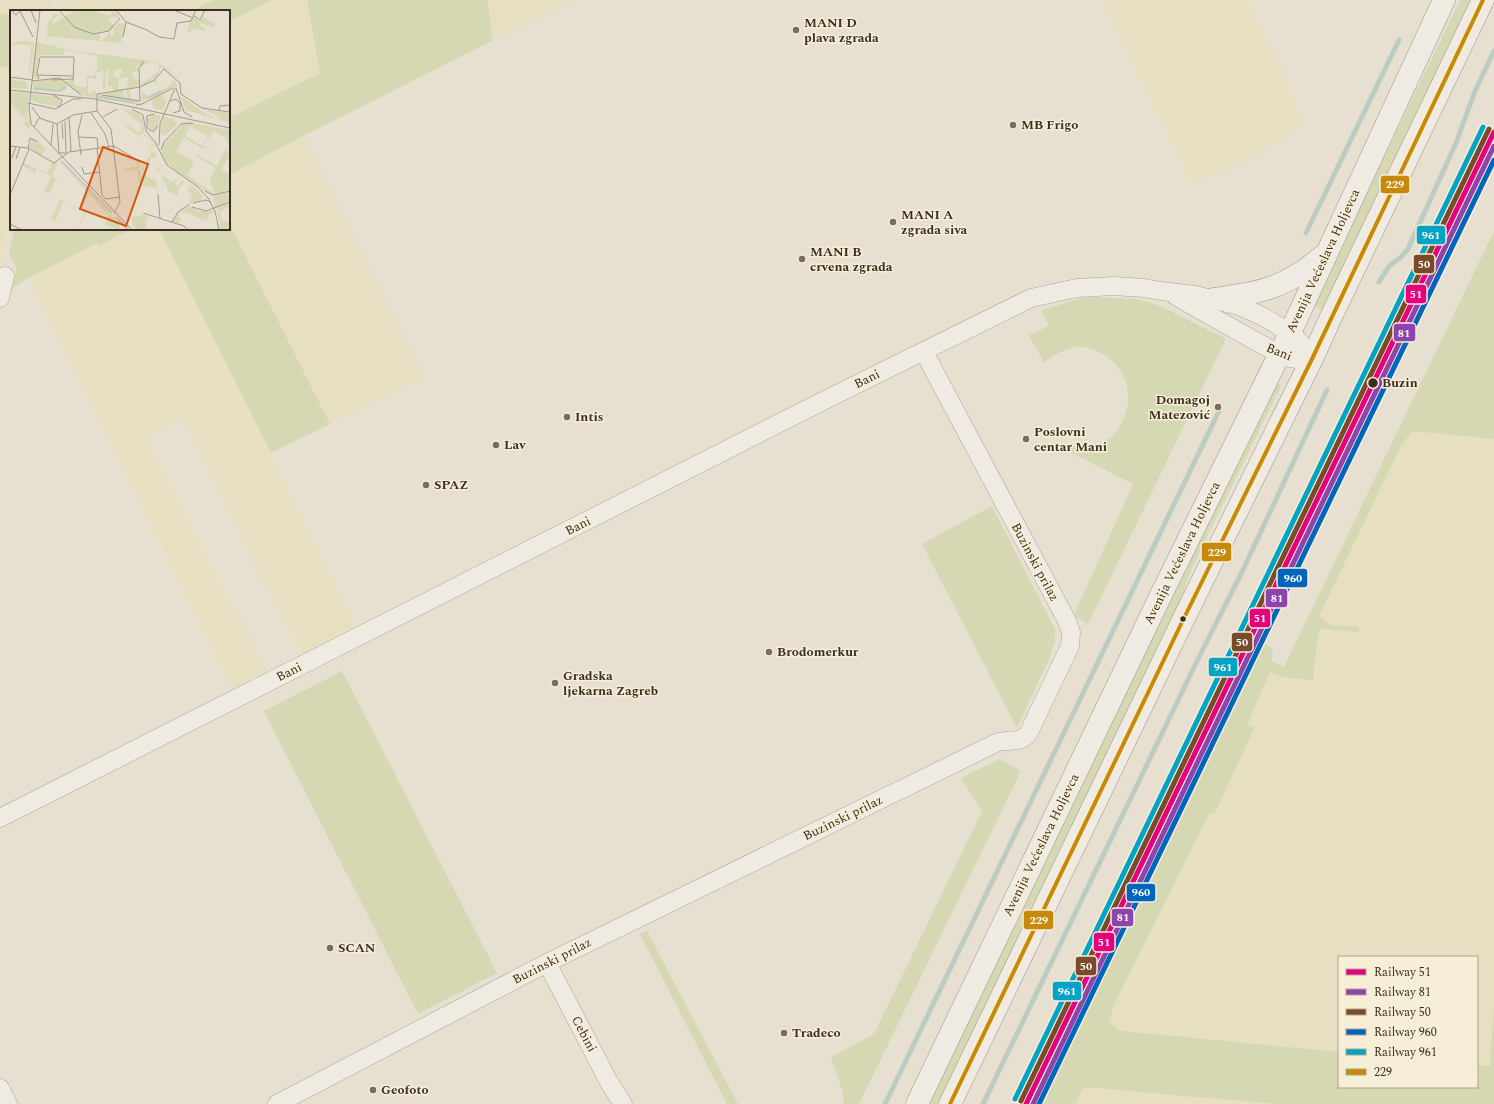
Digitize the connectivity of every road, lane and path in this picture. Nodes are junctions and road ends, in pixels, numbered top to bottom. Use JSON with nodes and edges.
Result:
{"nodes":[{"id":1,"x":1444,"y":0,"type":"edge"},
{"id":2,"x":1483,"y":0,"type":"edge"},
{"id":3,"x":1327,"y":252,"type":"junction"},
{"id":4,"x":5,"y":276,"type":"dead end"},
{"id":5,"x":1170,"y":292,"type":"junction"},
{"id":6,"x":0,"y":298,"type":"edge"},
{"id":7,"x":1214,"y":300,"type":"junction"},
{"id":8,"x":1290,"y":333,"type":"junction"},
{"id":9,"x":924,"y":352,"type":"junction"},
{"id":10,"x":1279,"y":354,"type":"junction"},
{"id":11,"x":1311,"y":361,"type":"junction"},
{"id":12,"x":0,"y":818,"type":"edge"},
{"id":13,"x":547,"y":963,"type":"junction"},
{"id":14,"x":0,"y":1088,"type":"edge"},
{"id":15,"x":8,"y":1104,"type":"edge"},
{"id":16,"x":277,"y":1104,"type":"edge"},
{"id":17,"x":623,"y":1104,"type":"edge"},
{"id":18,"x":917,"y":1104,"type":"edge"},
{"id":19,"x":950,"y":1104,"type":"edge"}],
"edges":[{"from":1,"to":3,"type":"main road","name":"Avenija Većeslava Holjevca"},
{"from":2,"to":11,"type":"main road"},
{"from":3,"to":7,"type":"main road"},
{"from":3,"to":8,"type":"main road","name":"Avenija Većeslava Holjevca"},
{"from":4,"to":6,"type":"street"},
{"from":5,"to":7,"type":"street","name":"Bani"},
{"from":5,"to":9,"type":"street","name":"Bani"},
{"from":5,"to":10,"type":"street","name":"Bani"},
{"from":7,"to":8,"type":"street","name":"Bani"},
{"from":8,"to":10,"type":"main road","name":"Avenija Većeslava Holjevca"},
{"from":8,"to":11,"type":"street","name":"Bani"},
{"from":9,"to":12,"type":"street","name":"Bani"},
{"from":9,"to":13,"type":"street","name":"Buzinski prilaz"},
{"from":10,"to":11,"type":"street","name":"Bani"},
{"from":10,"to":18,"type":"main road","name":"Avenija Većeslava Holjevca"},
{"from":11,"to":19,"type":"main road"},
{"from":13,"to":16,"type":"street","name":"Buzinski prilaz"},
{"from":13,"to":17,"type":"street","name":"Cebini"},
{"from":14,"to":15,"type":"street"}]}
